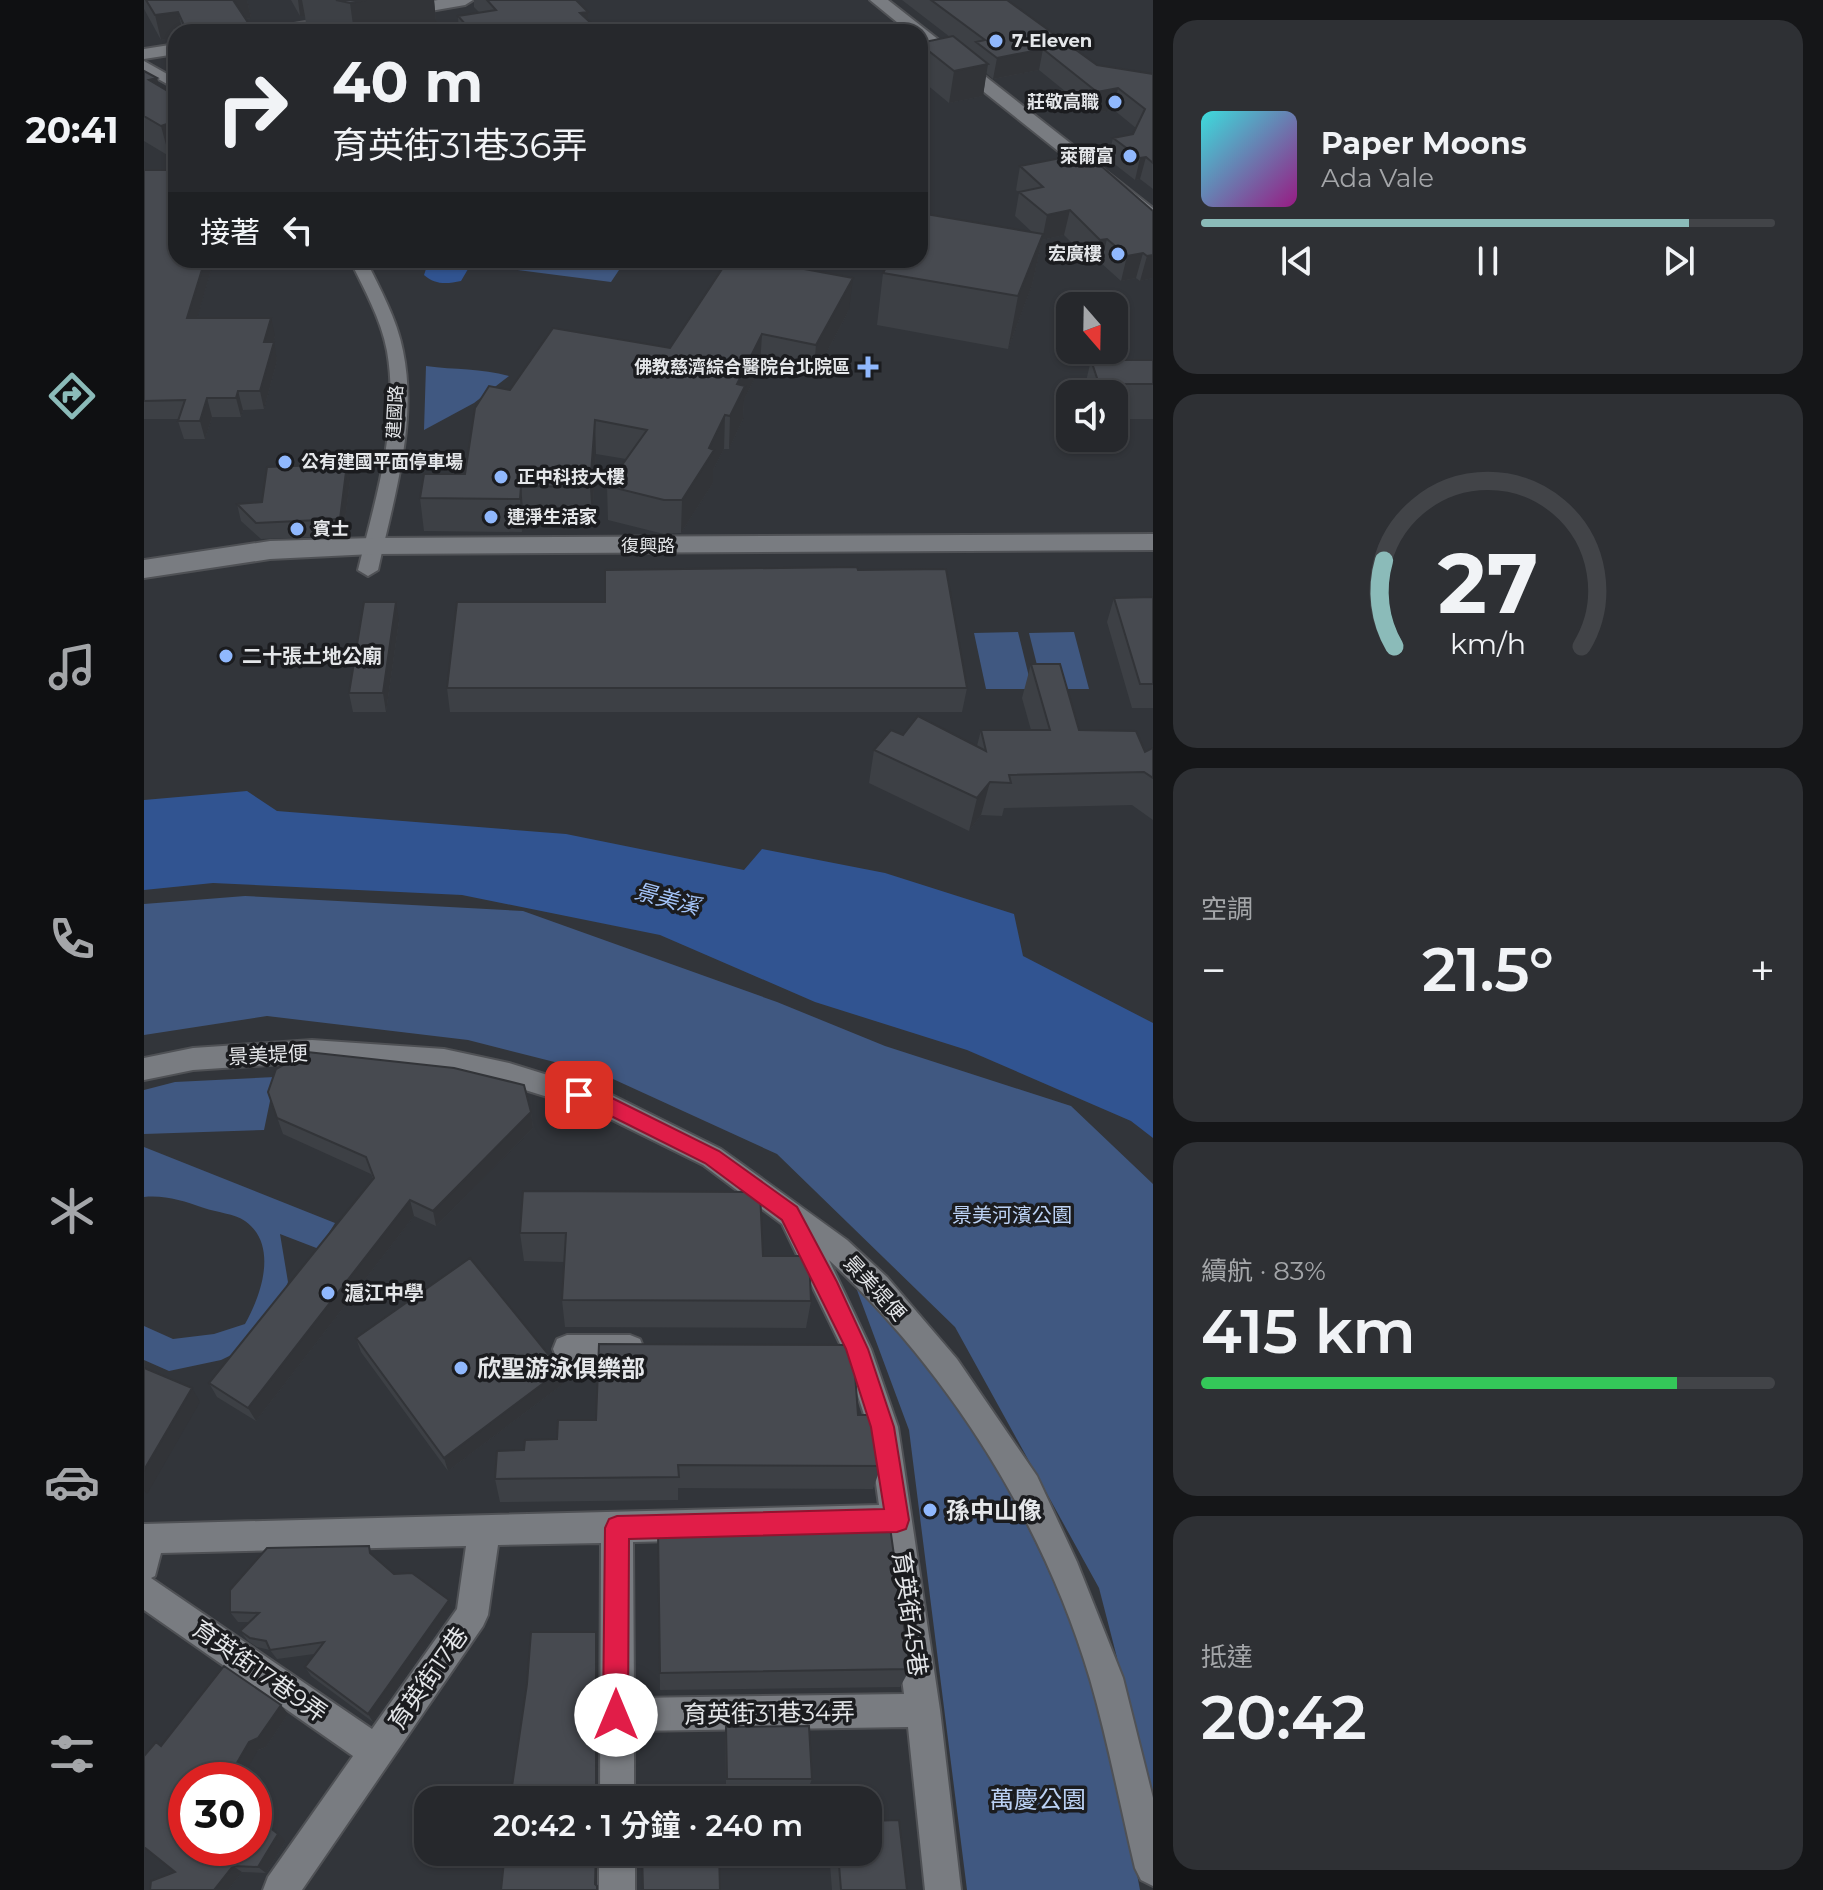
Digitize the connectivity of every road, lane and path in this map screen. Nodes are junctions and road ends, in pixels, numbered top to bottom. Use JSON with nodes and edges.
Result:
{"nodes":[{"id":1,"x":465,"y":0,"type":"edge"},
{"id":2,"x":878,"y":0,"type":"edge"},
{"id":3,"x":322,"y":24,"type":"edge"},
{"id":4,"x":909,"y":24,"type":"edge"},
{"id":5,"x":928,"y":39,"type":"edge"},
{"id":6,"x":168,"y":50,"type":"edge"},
{"id":7,"x":144,"y":54,"type":"edge"},
{"id":8,"x":144,"y":65,"type":"edge"},
{"id":9,"x":168,"y":80,"type":"edge"},
{"id":10,"x":1153,"y":217,"type":"edge"},
{"id":11,"x":362,"y":268,"type":"edge"},
{"id":12,"x":1153,"y":542,"type":"edge"},
{"id":13,"x":371,"y":558,"type":"junction"},
{"id":14,"x":1153,"y":561,"type":"edge"},
{"id":15,"x":144,"y":569,"type":"edge"},
{"id":16,"x":144,"y":587,"type":"edge"},
{"id":17,"x":144,"y":1069,"type":"edge"},
{"id":18,"x":721,"y":1199,"type":"edge"},
{"id":19,"x":779,"y":1206,"type":"junction"},
{"id":20,"x":567,"y":1349,"type":"dead end"},
{"id":21,"x":659,"y":1349,"type":"edge"},
{"id":22,"x":897,"y":1520,"type":"junction"},
{"id":23,"x":617,"y":1528,"type":"junction"},
{"id":24,"x":484,"y":1530,"type":"junction"},
{"id":25,"x":146,"y":1552,"type":"edge"},
{"id":26,"x":144,"y":1591,"type":"edge"},
{"id":27,"x":923,"y":1710,"type":"junction"},
{"id":28,"x":616,"y":1715,"type":"junction"},
{"id":29,"x":376,"y":1752,"type":"junction"},
{"id":30,"x":617,"y":1786,"type":"edge"},
{"id":31,"x":617,"y":1866,"type":"edge"},
{"id":32,"x":1153,"y":1868,"type":"edge"},
{"id":33,"x":281,"y":1890,"type":"edge"},
{"id":34,"x":617,"y":1890,"type":"edge"},
{"id":35,"x":943,"y":1890,"type":"edge"}],
"edges":[{"from":1,"to":3,"type":"street"},
{"from":2,"to":4,"type":"street"},
{"from":5,"to":10,"type":"street"},
{"from":6,"to":7,"type":"street"},
{"from":8,"to":9,"type":"street"},
{"from":11,"to":13,"type":"street","name":"建國路"},
{"from":12,"to":13,"type":"main road","name":"復興路"},
{"from":13,"to":14,"type":"main road","name":"復興路"},
{"from":13,"to":15,"type":"main road","name":"復興路"},
{"from":13,"to":16,"type":"main road","name":"復興路"},
{"from":17,"to":19,"type":"street","name":"景美堤便"},
{"from":18,"to":19,"type":"street"},
{"from":19,"to":22,"type":"street","name":"育英街45巷"},
{"from":19,"to":32,"type":"street","name":"景美堤便"},
{"from":20,"to":21,"type":"street"},
{"from":22,"to":23,"type":"street"},
{"from":22,"to":27,"type":"street","name":"育英街45巷"},
{"from":23,"to":24,"type":"street"},
{"from":23,"to":28,"type":"street"},
{"from":24,"to":25,"type":"street"},
{"from":24,"to":29,"type":"street","name":"育英街17巷"},
{"from":26,"to":29,"type":"street","name":"育英街17巷9弄"},
{"from":27,"to":28,"type":"street","name":"育英街31巷34弄"},
{"from":27,"to":35,"type":"street","name":"育英街45巷"},
{"from":28,"to":30,"type":"street"},
{"from":29,"to":33,"type":"street","name":"育英街17巷"},
{"from":31,"to":34,"type":"street"}]}
